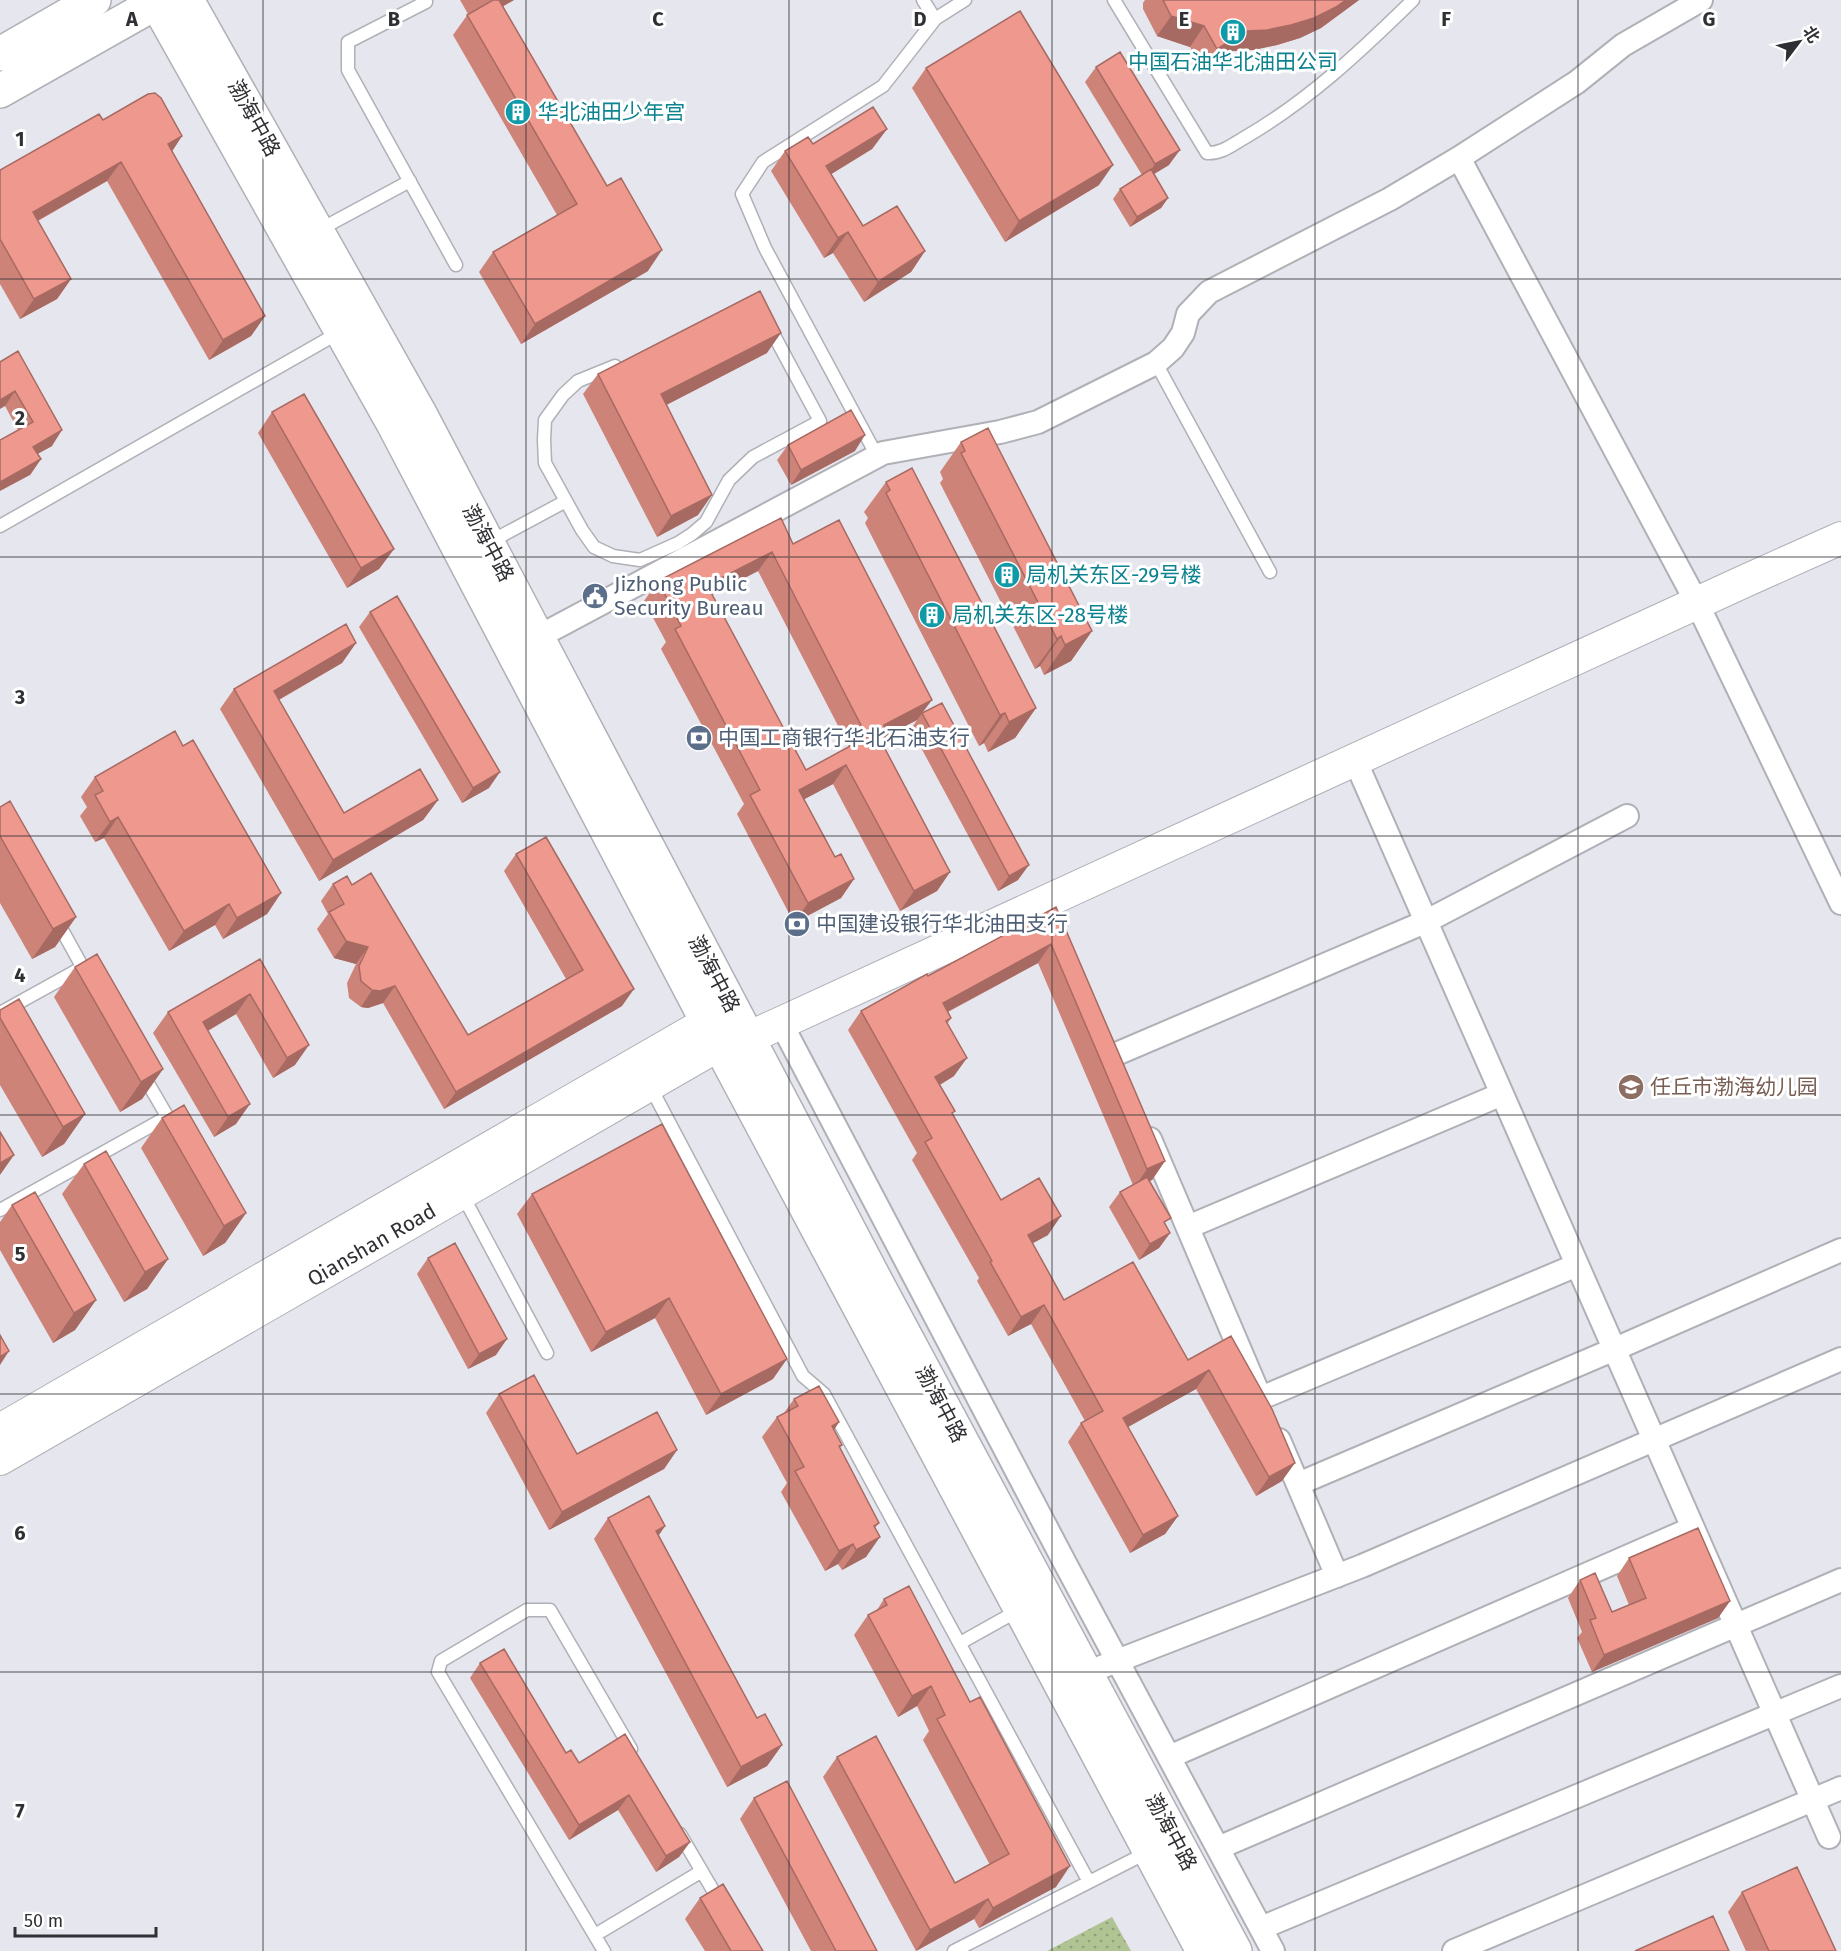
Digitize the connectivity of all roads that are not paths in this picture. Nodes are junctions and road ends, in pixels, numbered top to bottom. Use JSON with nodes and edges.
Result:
{"nodes":[{"id":1,"x":94,"y":0,"type":"edge"},
{"id":2,"x":923,"y":0,"type":"edge"},
{"id":3,"x":965,"y":0,"type":"edge"},
{"id":4,"x":1114,"y":0,"type":"edge"},
{"id":5,"x":1413,"y":0,"type":"edge"},
{"id":6,"x":1701,"y":0,"type":"edge"},
{"id":7,"x":165,"y":1,"type":"edge"},
{"id":8,"x":426,"y":2,"type":"dead end"},
{"id":9,"x":936,"y":18,"type":"junction"},
{"id":10,"x":0,"y":54,"type":"edge"},
{"id":11,"x":0,"y":91,"type":"edge"},
{"id":12,"x":1460,"y":159,"type":"junction"},
{"id":13,"x":410,"y":181,"type":"junction"},
{"id":14,"x":317,"y":231,"type":"junction"},
{"id":15,"x":456,"y":265,"type":"dead end"},
{"id":16,"x":767,"y":323,"type":"edge"},
{"id":17,"x":342,"y":331,"type":"junction"},
{"id":18,"x":1156,"y":363,"type":"junction"},
{"id":19,"x":615,"y":366,"type":"edge"},
{"id":20,"x":877,"y":456,"type":"junction"},
{"id":21,"x":566,"y":501,"type":"junction"},
{"id":22,"x":0,"y":526,"type":"edge"},
{"id":23,"x":1841,"y":538,"type":"edge"},
{"id":24,"x":488,"y":543,"type":"junction"},
{"id":25,"x":1270,"y":572,"type":"dead end"},
{"id":26,"x":1697,"y":603,"type":"junction"},
{"id":27,"x":538,"y":637,"type":"junction"},
{"id":28,"x":1355,"y":760,"type":"junction"},
{"id":29,"x":1627,"y":816,"type":"dead end"},
{"id":30,"x":1841,"y":903,"type":"edge"},
{"id":31,"x":53,"y":915,"type":"edge"},
{"id":32,"x":1425,"y":922,"type":"junction"},
{"id":33,"x":83,"y":967,"type":"junction"},
{"id":34,"x":94,"y":987,"type":"edge"},
{"id":35,"x":0,"y":1013,"type":"edge"},
{"id":36,"x":781,"y":1023,"type":"junction"},
{"id":37,"x":730,"y":1029,"type":"junction"},
{"id":38,"x":1104,"y":1033,"type":"edge"},
{"id":39,"x":1114,"y":1055,"type":"junction"},
{"id":40,"x":139,"y":1067,"type":"edge"},
{"id":41,"x":1123,"y":1077,"type":"edge"},
{"id":42,"x":650,"y":1084,"type":"junction"},
{"id":43,"x":1502,"y":1094,"type":"junction"},
{"id":44,"x":167,"y":1117,"type":"junction"},
{"id":45,"x":1141,"y":1120,"type":"edge"},
{"id":46,"x":179,"y":1137,"type":"edge"},
{"id":47,"x":461,"y":1193,"type":"junction"},
{"id":48,"x":0,"y":1210,"type":"edge"},
{"id":49,"x":1188,"y":1227,"type":"junction"},
{"id":50,"x":1841,"y":1250,"type":"edge"},
{"id":51,"x":1577,"y":1265,"type":"junction"},
{"id":52,"x":1615,"y":1349,"type":"junction"},
{"id":53,"x":547,"y":1353,"type":"dead end"},
{"id":54,"x":1841,"y":1359,"type":"edge"},
{"id":55,"x":1261,"y":1398,"type":"junction"},
{"id":56,"x":0,"y":1430,"type":"edge"},
{"id":57,"x":1654,"y":1439,"type":"junction"},
{"id":58,"x":0,"y":1459,"type":"edge"},
{"id":59,"x":1298,"y":1484,"type":"junction"},
{"id":60,"x":1694,"y":1528,"type":"junction"},
{"id":61,"x":1337,"y":1576,"type":"junction"},
{"id":62,"x":1841,"y":1580,"type":"edge"},
{"id":63,"x":1020,"y":1610,"type":"junction"},
{"id":64,"x":1736,"y":1625,"type":"junction"},
{"id":65,"x":960,"y":1643,"type":"junction"},
{"id":66,"x":1117,"y":1661,"type":"junction"},
{"id":67,"x":1086,"y":1673,"type":"junction"},
{"id":68,"x":1841,"y":1686,"type":"edge"},
{"id":69,"x":1775,"y":1714,"type":"junction"},
{"id":70,"x":1169,"y":1757,"type":"junction"},
{"id":71,"x":638,"y":1761,"type":"edge"},
{"id":72,"x":1841,"y":1788,"type":"edge"},
{"id":73,"x":1813,"y":1800,"type":"junction"},
{"id":74,"x":673,"y":1821,"type":"edge"},
{"id":75,"x":1829,"y":1837,"type":"dead end"},
{"id":76,"x":1218,"y":1848,"type":"junction"},
{"id":77,"x":1149,"y":1851,"type":"junction"},
{"id":78,"x":702,"y":1871,"type":"junction"},
{"id":79,"x":1089,"y":1882,"type":"junction"},
{"id":80,"x":725,"y":1911,"type":"edge"},
{"id":81,"x":1260,"y":1928,"type":"junction"},
{"id":82,"x":595,"y":1935,"type":"junction"},
{"id":83,"x":604,"y":1951,"type":"edge"},
{"id":84,"x":954,"y":1951,"type":"edge"},
{"id":85,"x":1203,"y":1951,"type":"edge"},
{"id":86,"x":1235,"y":1951,"type":"edge"},
{"id":87,"x":1273,"y":1951,"type":"edge"},
{"id":88,"x":1454,"y":1951,"type":"edge"}],
"edges":[{"from":1,"to":10,"type":"main road"},
{"from":2,"to":9,"type":"lane"},
{"from":3,"to":9,"type":"lane"},
{"from":4,"to":5,"type":"lane"},
{"from":6,"to":12,"type":"street"},
{"from":7,"to":11,"type":"main road"},
{"from":7,"to":14,"type":"main road","name":"渤海中路"},
{"from":7,"to":17,"type":"main road","name":"渤海中路"},
{"from":8,"to":13,"type":"lane"},
{"from":9,"to":20,"type":"lane"},
{"from":12,"to":18,"type":"street"},
{"from":12,"to":26,"type":"street"},
{"from":13,"to":14,"type":"lane"},
{"from":13,"to":15,"type":"lane"},
{"from":14,"to":24,"type":"main road","name":"渤海中路"},
{"from":16,"to":21,"type":"lane"},
{"from":17,"to":22,"type":"lane"},
{"from":17,"to":37,"type":"main road","name":"渤海中路"},
{"from":18,"to":20,"type":"street"},
{"from":18,"to":25,"type":"lane"},
{"from":19,"to":21,"type":"lane"},
{"from":20,"to":27,"type":"street"},
{"from":21,"to":24,"type":"lane"},
{"from":23,"to":26,"type":"main road"},
{"from":24,"to":27,"type":"main road","name":"渤海中路"},
{"from":26,"to":28,"type":"main road"},
{"from":26,"to":30,"type":"street"},
{"from":27,"to":37,"type":"main road","name":"渤海中路"},
{"from":28,"to":32,"type":"street"},
{"from":28,"to":36,"type":"main road"},
{"from":29,"to":32,"type":"street"},
{"from":31,"to":33,"type":"lane"},
{"from":32,"to":39,"type":"street"},
{"from":32,"to":43,"type":"street"},
{"from":33,"to":34,"type":"lane"},
{"from":33,"to":35,"type":"lane"},
{"from":36,"to":37,"type":"main road"},
{"from":36,"to":66,"type":"street"},
{"from":37,"to":42,"type":"main road","name":"Qianshan Road"},
{"from":37,"to":56,"type":"main road","name":"Qianshan Road"},
{"from":37,"to":63,"type":"main road","name":"渤海中路"},
{"from":37,"to":67,"type":"main road","name":"渤海中路"},
{"from":38,"to":39,"type":"street"},
{"from":39,"to":41,"type":"street"},
{"from":40,"to":44,"type":"lane"},
{"from":42,"to":47,"type":"main road","name":"Qianshan Road"},
{"from":42,"to":65,"type":"lane"},
{"from":43,"to":49,"type":"street"},
{"from":43,"to":51,"type":"street"},
{"from":44,"to":46,"type":"lane"},
{"from":44,"to":48,"type":"lane"},
{"from":45,"to":49,"type":"street"},
{"from":47,"to":53,"type":"lane"},
{"from":47,"to":58,"type":"main road","name":"Qianshan Road"},
{"from":49,"to":55,"type":"street"},
{"from":50,"to":52,"type":"street"},
{"from":51,"to":52,"type":"street"},
{"from":51,"to":55,"type":"street"},
{"from":52,"to":57,"type":"street"},
{"from":52,"to":59,"type":"street"},
{"from":54,"to":57,"type":"street"},
{"from":55,"to":59,"type":"street"},
{"from":57,"to":60,"type":"street"},
{"from":57,"to":61,"type":"street"},
{"from":59,"to":61,"type":"street"},
{"from":60,"to":64,"type":"street"},
{"from":60,"to":70,"type":"street"},
{"from":61,"to":66,"type":"street"},
{"from":62,"to":64,"type":"street"},
{"from":63,"to":65,"type":"lane"},
{"from":63,"to":77,"type":"main road","name":"渤海中路"},
{"from":64,"to":69,"type":"street"},
{"from":64,"to":76,"type":"street"},
{"from":65,"to":79,"type":"lane"},
{"from":66,"to":67,"type":"street"},
{"from":66,"to":70,"type":"street"},
{"from":67,"to":86,"type":"main road","name":"渤海中路"},
{"from":68,"to":69,"type":"street"},
{"from":69,"to":73,"type":"street"},
{"from":69,"to":81,"type":"street"},
{"from":70,"to":76,"type":"street"},
{"from":71,"to":82,"type":"lane"},
{"from":72,"to":73,"type":"street"},
{"from":73,"to":75,"type":"street"},
{"from":73,"to":88,"type":"street"},
{"from":74,"to":78,"type":"lane"},
{"from":76,"to":81,"type":"street"},
{"from":77,"to":79,"type":"lane"},
{"from":77,"to":85,"type":"main road","name":"渤海中路"},
{"from":78,"to":80,"type":"lane"},
{"from":78,"to":82,"type":"lane"},
{"from":79,"to":84,"type":"lane"},
{"from":81,"to":87,"type":"street"},
{"from":82,"to":83,"type":"lane"}]}
